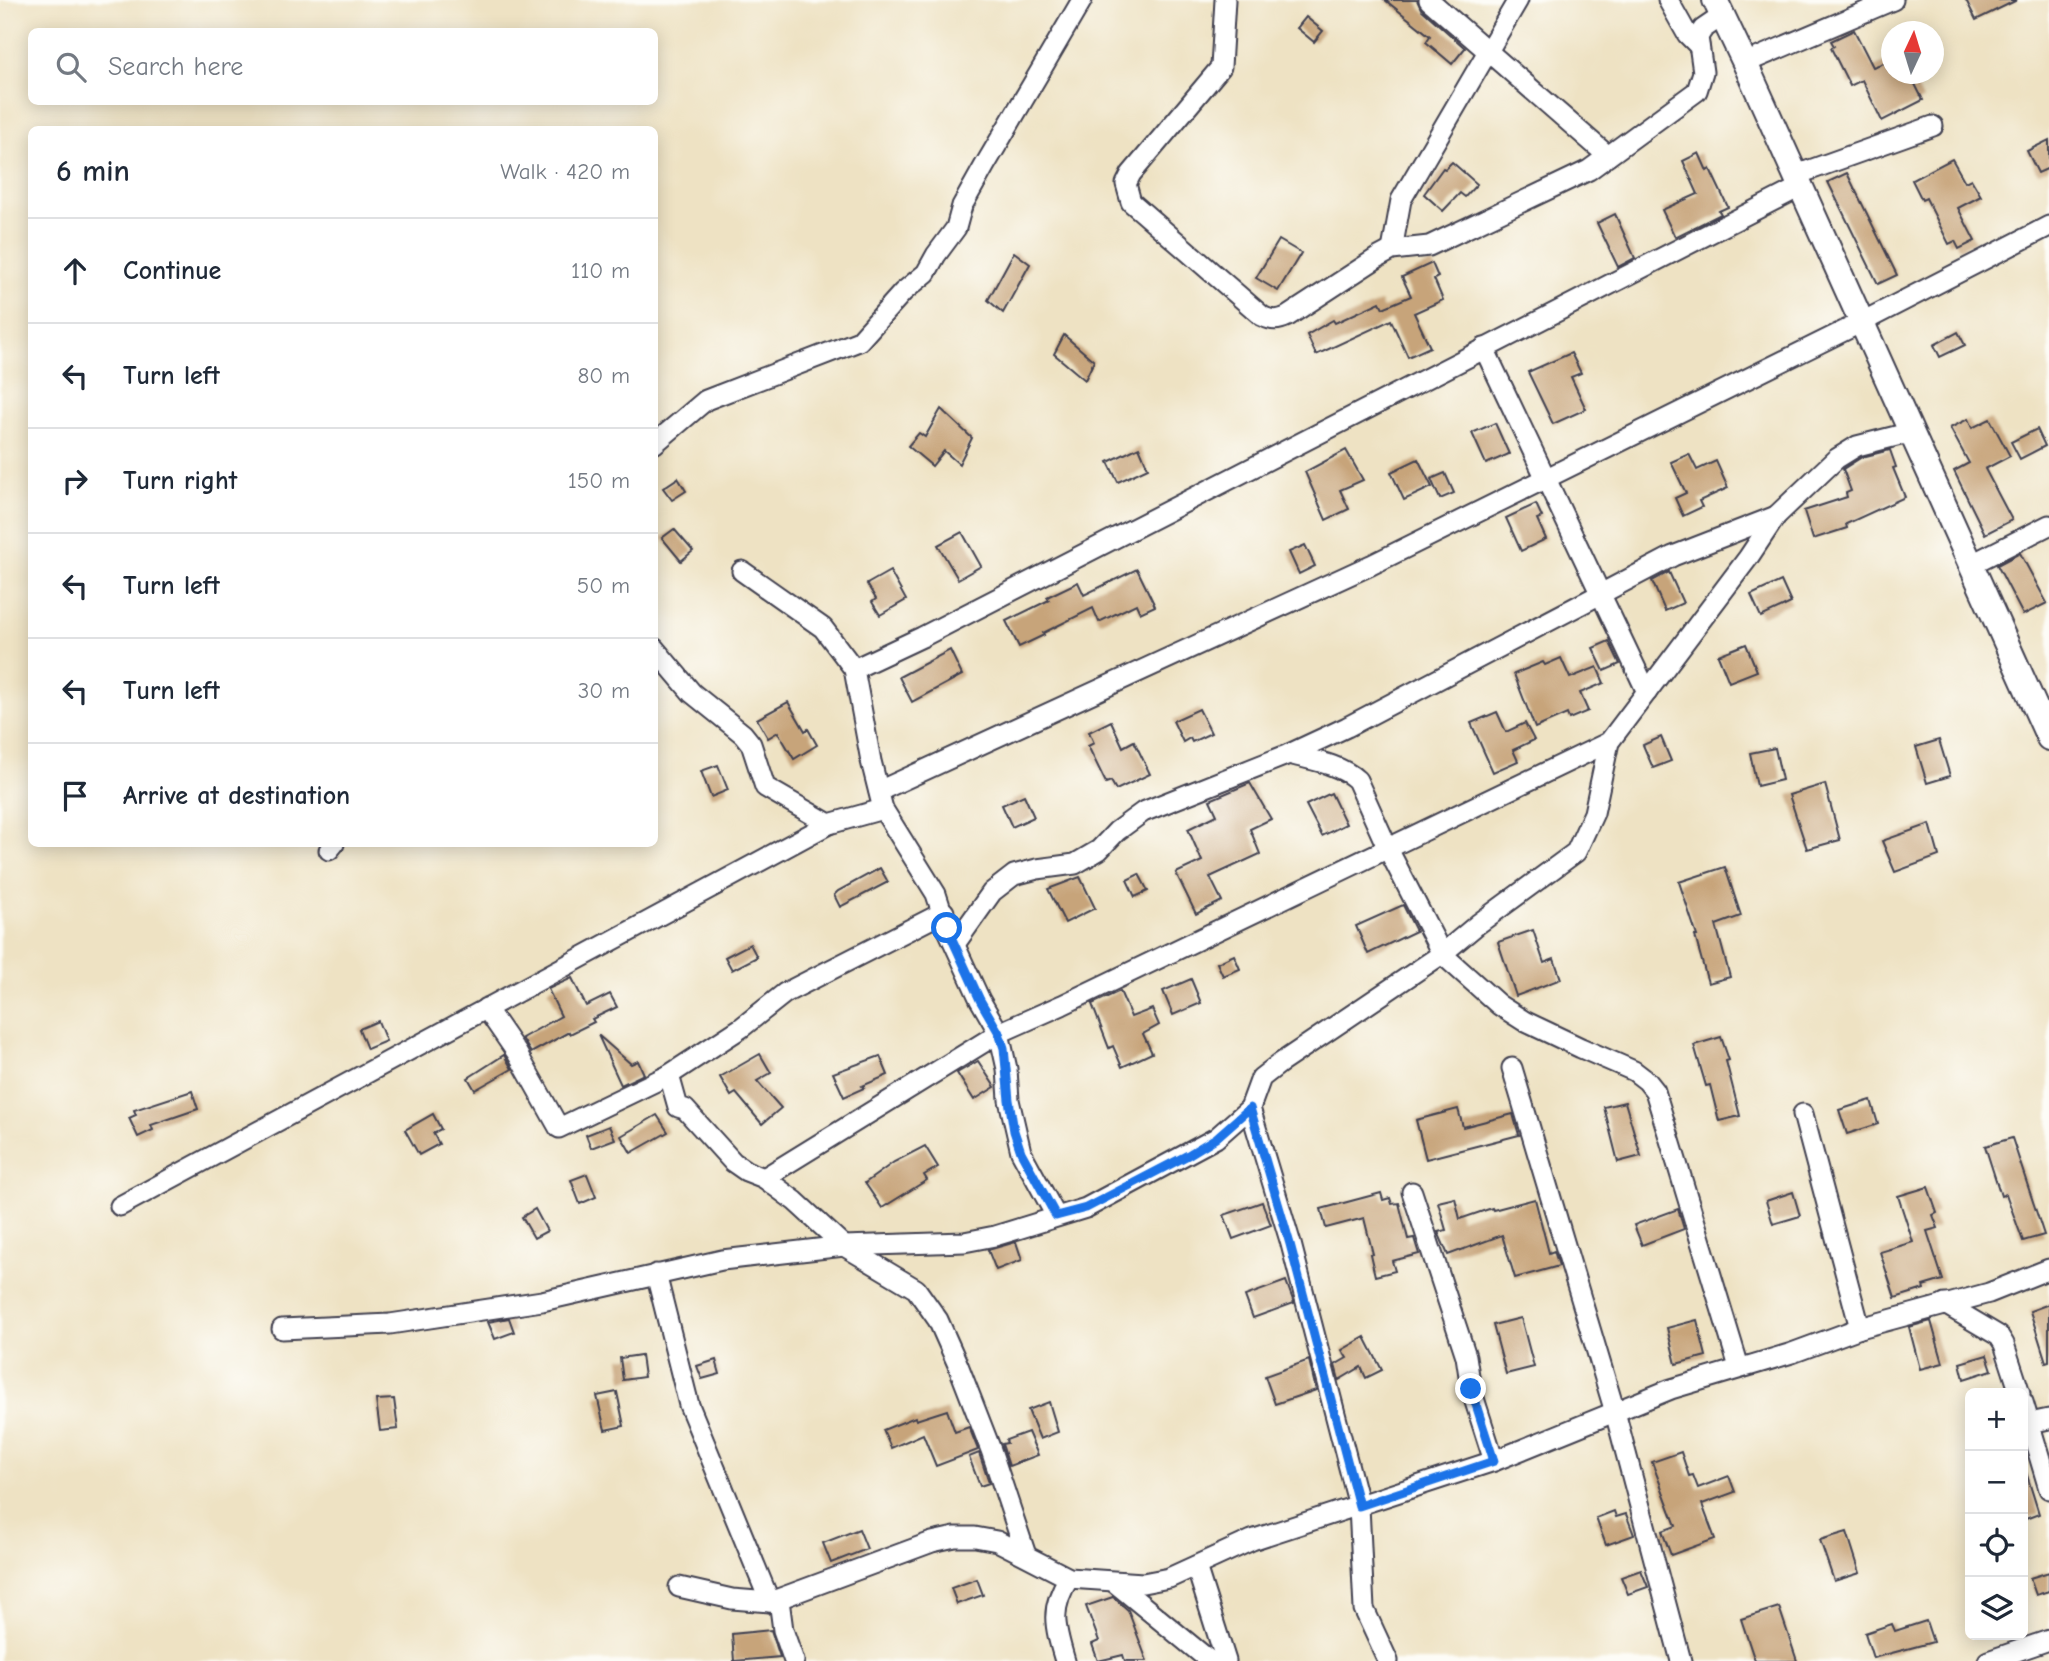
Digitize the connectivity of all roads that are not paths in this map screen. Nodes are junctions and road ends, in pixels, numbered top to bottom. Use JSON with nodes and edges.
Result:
{"nodes":[{"id":1,"x":1082,"y":0,"type":"edge"},
{"id":2,"x":1225,"y":0,"type":"edge"},
{"id":3,"x":1429,"y":0,"type":"edge"},
{"id":4,"x":1517,"y":0,"type":"edge"},
{"id":5,"x":1668,"y":0,"type":"edge"},
{"id":6,"x":1893,"y":0,"type":"edge"},
{"id":7,"x":1718,"y":8,"type":"edge"},
{"id":8,"x":1699,"y":46,"type":"junction"},
{"id":9,"x":1488,"y":51,"type":"junction"},
{"id":10,"x":1745,"y":63,"type":"junction"},
{"id":11,"x":1933,"y":126,"type":"dead end"},
{"id":12,"x":1608,"y":156,"type":"junction"},
{"id":13,"x":1798,"y":181,"type":"junction"},
{"id":14,"x":2049,"y":226,"type":"edge"},
{"id":15,"x":1392,"y":250,"type":"junction"},
{"id":16,"x":1862,"y":322,"type":"junction"},
{"id":17,"x":1485,"y":348,"type":"junction"},
{"id":18,"x":1912,"y":432,"type":"junction"},
{"id":19,"x":658,"y":441,"type":"edge"},
{"id":20,"x":1546,"y":478,"type":"junction"},
{"id":21,"x":1776,"y":516,"type":"junction"},
{"id":22,"x":2049,"y":525,"type":"edge"},
{"id":23,"x":1970,"y":565,"type":"junction"},
{"id":24,"x":742,"y":571,"type":"dead end"},
{"id":25,"x":1601,"y":594,"type":"junction"},
{"id":26,"x":658,"y":653,"type":"edge"},
{"id":27,"x":854,"y":669,"type":"junction"},
{"id":28,"x":1647,"y":692,"type":"junction"},
{"id":29,"x":2049,"y":738,"type":"edge"},
{"id":30,"x":1609,"y":742,"type":"junction"},
{"id":31,"x":1289,"y":754,"type":"junction"},
{"id":32,"x":881,"y":800,"type":"junction"},
{"id":33,"x":829,"y":824,"type":"junction"},
{"id":34,"x":1388,"y":849,"type":"junction"},
{"id":35,"x":944,"y":912,"type":"junction"},
{"id":36,"x":955,"y":944,"type":"junction"},
{"id":37,"x":1442,"y":954,"type":"junction"},
{"id":38,"x":486,"y":1008,"type":"junction"},
{"id":39,"x":999,"y":1033,"type":"junction"},
{"id":40,"x":1512,"y":1068,"type":"dead end"},
{"id":41,"x":669,"y":1075,"type":"junction"},
{"id":42,"x":1250,"y":1108,"type":"junction"},
{"id":43,"x":1803,"y":1114,"type":"dead end"},
{"id":44,"x":764,"y":1178,"type":"junction"},
{"id":45,"x":1412,"y":1192,"type":"dead end"},
{"id":46,"x":120,"y":1206,"type":"dead end"},
{"id":47,"x":1056,"y":1216,"type":"junction"},
{"id":48,"x":844,"y":1246,"type":"junction"},
{"id":49,"x":2049,"y":1269,"type":"edge"},
{"id":50,"x":656,"y":1274,"type":"junction"},
{"id":51,"x":1945,"y":1304,"type":"junction"},
{"id":52,"x":1860,"y":1328,"type":"junction"},
{"id":53,"x":282,"y":1329,"type":"dead end"},
{"id":54,"x":1739,"y":1367,"type":"junction"},
{"id":55,"x":2018,"y":1388,"type":"edge"},
{"id":56,"x":1615,"y":1412,"type":"junction"},
{"id":57,"x":2049,"y":1419,"type":"edge"},
{"id":58,"x":2028,"y":1420,"type":"edge"},
{"id":59,"x":2029,"y":1423,"type":"junction"},
{"id":60,"x":1494,"y":1461,"type":"junction"},
{"id":61,"x":2047,"y":1478,"type":"edge"},
{"id":62,"x":1359,"y":1506,"type":"junction"},
{"id":63,"x":1026,"y":1555,"type":"junction"},
{"id":64,"x":1196,"y":1566,"type":"junction"},
{"id":65,"x":1069,"y":1578,"type":"junction"},
{"id":66,"x":1114,"y":1582,"type":"junction"},
{"id":67,"x":678,"y":1587,"type":"dead end"},
{"id":68,"x":774,"y":1601,"type":"junction"},
{"id":69,"x":2049,"y":1640,"type":"edge"},
{"id":70,"x":794,"y":1661,"type":"edge"},
{"id":71,"x":1065,"y":1661,"type":"edge"},
{"id":72,"x":1210,"y":1661,"type":"edge"},
{"id":73,"x":1226,"y":1661,"type":"edge"},
{"id":74,"x":1388,"y":1661,"type":"edge"},
{"id":75,"x":1681,"y":1661,"type":"edge"},
{"id":76,"x":1988,"y":1661,"type":"edge"}],
"edges":[{"from":1,"to":19,"type":"street"},
{"from":2,"to":15,"type":"street"},
{"from":3,"to":9,"type":"street"},
{"from":4,"to":9,"type":"street"},
{"from":5,"to":8,"type":"street"},
{"from":6,"to":10,"type":"street"},
{"from":7,"to":8,"type":"street"},
{"from":7,"to":10,"type":"street"},
{"from":8,"to":12,"type":"street"},
{"from":9,"to":12,"type":"street"},
{"from":9,"to":15,"type":"street"},
{"from":10,"to":13,"type":"street"},
{"from":11,"to":13,"type":"street"},
{"from":12,"to":15,"type":"street"},
{"from":13,"to":16,"type":"street"},
{"from":13,"to":17,"type":"street"},
{"from":14,"to":16,"type":"street"},
{"from":16,"to":18,"type":"street"},
{"from":16,"to":20,"type":"street"},
{"from":17,"to":20,"type":"street"},
{"from":17,"to":27,"type":"street"},
{"from":18,"to":21,"type":"street"},
{"from":18,"to":23,"type":"street"},
{"from":20,"to":25,"type":"street"},
{"from":20,"to":32,"type":"street"},
{"from":21,"to":25,"type":"street"},
{"from":21,"to":28,"type":"street"},
{"from":22,"to":23,"type":"street"},
{"from":23,"to":29,"type":"street"},
{"from":24,"to":27,"type":"street"},
{"from":25,"to":28,"type":"street"},
{"from":25,"to":31,"type":"street"},
{"from":26,"to":33,"type":"street"},
{"from":27,"to":32,"type":"street"},
{"from":28,"to":30,"type":"street"},
{"from":30,"to":34,"type":"street"},
{"from":30,"to":37,"type":"street"},
{"from":31,"to":34,"type":"street"},
{"from":31,"to":36,"type":"street"},
{"from":32,"to":33,"type":"street"},
{"from":32,"to":35,"type":"street"},
{"from":33,"to":38,"type":"street"},
{"from":34,"to":37,"type":"street"},
{"from":34,"to":39,"type":"street"},
{"from":35,"to":36,"type":"street"},
{"from":35,"to":41,"type":"street"},
{"from":36,"to":39,"type":"street"},
{"from":37,"to":42,"type":"street"},
{"from":37,"to":54,"type":"street"},
{"from":38,"to":41,"type":"street"},
{"from":38,"to":46,"type":"street"},
{"from":39,"to":44,"type":"street"},
{"from":39,"to":47,"type":"street"},
{"from":40,"to":56,"type":"street"},
{"from":41,"to":44,"type":"street"},
{"from":42,"to":47,"type":"street"},
{"from":42,"to":62,"type":"street"},
{"from":43,"to":52,"type":"street"},
{"from":44,"to":48,"type":"street"},
{"from":45,"to":60,"type":"street"},
{"from":47,"to":48,"type":"street"},
{"from":48,"to":50,"type":"street"},
{"from":48,"to":63,"type":"street"},
{"from":49,"to":51,"type":"street"},
{"from":50,"to":53,"type":"street"},
{"from":50,"to":68,"type":"street"},
{"from":51,"to":52,"type":"street"},
{"from":51,"to":55,"type":"street"},
{"from":52,"to":54,"type":"street"},
{"from":54,"to":56,"type":"street"},
{"from":56,"to":60,"type":"street"},
{"from":56,"to":75,"type":"street"},
{"from":57,"to":59,"type":"street"},
{"from":58,"to":59,"type":"street"},
{"from":59,"to":61,"type":"street"},
{"from":60,"to":62,"type":"street"},
{"from":62,"to":64,"type":"street"},
{"from":62,"to":74,"type":"street"},
{"from":63,"to":65,"type":"street"},
{"from":63,"to":68,"type":"street"},
{"from":64,"to":66,"type":"street"},
{"from":64,"to":73,"type":"street"},
{"from":65,"to":66,"type":"street"},
{"from":65,"to":71,"type":"street"},
{"from":66,"to":72,"type":"street"},
{"from":67,"to":68,"type":"street"},
{"from":68,"to":70,"type":"street"},
{"from":69,"to":76,"type":"street"}]}
